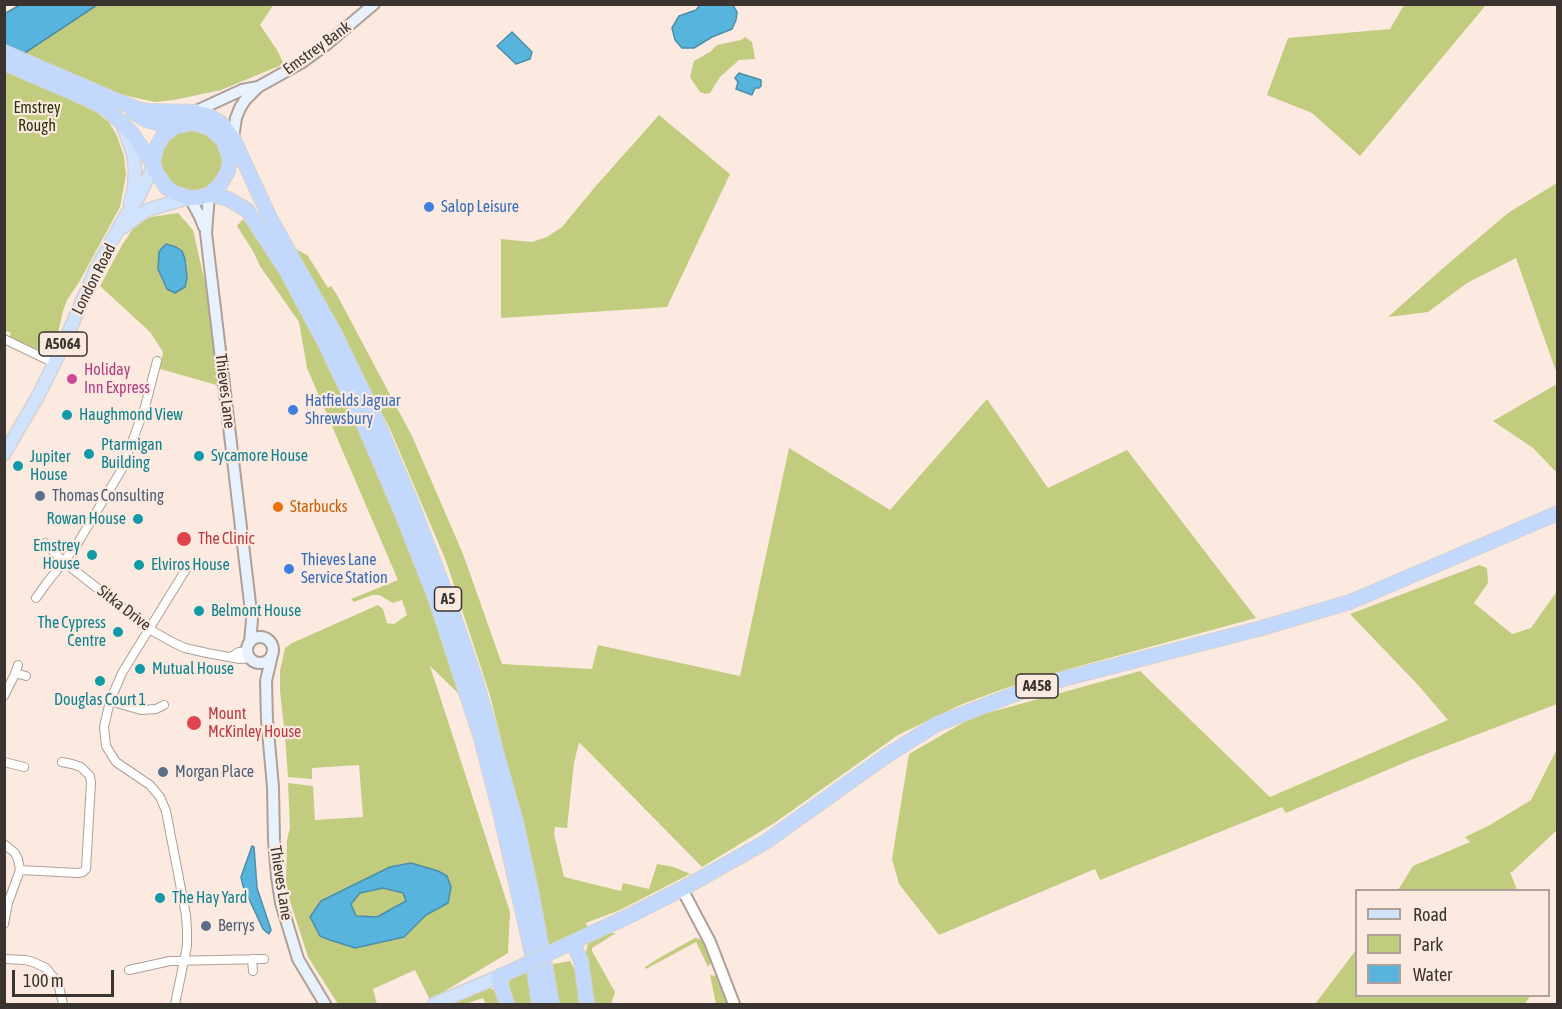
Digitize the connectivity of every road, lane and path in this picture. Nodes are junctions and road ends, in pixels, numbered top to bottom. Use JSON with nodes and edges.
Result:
{"nodes":[{"id":1,"x":374,"y":4,"type":"edge"},
{"id":2,"x":4,"y":52,"type":"edge"},
{"id":3,"x":4,"y":63,"type":"edge"},
{"id":4,"x":62,"y":82,"type":"junction"},
{"id":5,"x":258,"y":87,"type":"junction"},
{"id":6,"x":125,"y":105,"type":"junction"},
{"id":7,"x":194,"y":112,"type":"junction"},
{"id":8,"x":119,"y":119,"type":"junction"},
{"id":9,"x":176,"y":126,"type":"junction"},
{"id":10,"x":233,"y":138,"type":"junction"},
{"id":11,"x":230,"y":160,"type":"junction"},
{"id":12,"x":154,"y":165,"type":"junction"},
{"id":13,"x":210,"y":194,"type":"junction"},
{"id":14,"x":189,"y":198,"type":"junction"},
{"id":15,"x":126,"y":215,"type":"junction"},
{"id":16,"x":118,"y":232,"type":"junction"},
{"id":17,"x":206,"y":233,"type":"junction"},
{"id":18,"x":4,"y":339,"type":"edge"},
{"id":19,"x":157,"y":361,"type":"dead end"},
{"id":20,"x":54,"y":363,"type":"junction"},
{"id":21,"x":4,"y":454,"type":"edge"},
{"id":22,"x":1557,"y":513,"type":"edge"},
{"id":23,"x":45,"y":543,"type":"dead end"},
{"id":24,"x":64,"y":562,"type":"junction"},
{"id":25,"x":188,"y":566,"type":"dead end"},
{"id":26,"x":36,"y":598,"type":"dead end"},
{"id":27,"x":252,"y":620,"type":"junction"},
{"id":28,"x":150,"y":629,"type":"junction"},
{"id":29,"x":264,"y":637,"type":"junction"},
{"id":30,"x":252,"y":653,"type":"junction"},
{"id":31,"x":272,"y":655,"type":"junction"},
{"id":32,"x":26,"y":676,"type":"dead end"},
{"id":33,"x":266,"y":681,"type":"junction"},
{"id":34,"x":4,"y":696,"type":"edge"},
{"id":35,"x":110,"y":701,"type":"junction"},
{"id":36,"x":164,"y":705,"type":"dead end"},
{"id":37,"x":4,"y":762,"type":"edge"},
{"id":38,"x":66,"y":766,"type":"dead end"},
{"id":39,"x":24,"y":767,"type":"dead end"},
{"id":40,"x":4,"y":844,"type":"edge"},
{"id":41,"x":20,"y":870,"type":"junction"},
{"id":42,"x":682,"y":889,"type":"junction"},
{"id":43,"x":4,"y":924,"type":"edge"},
{"id":44,"x":573,"y":943,"type":"junction"},
{"id":45,"x":264,"y":958,"type":"dead end"},
{"id":46,"x":4,"y":959,"type":"edge"},
{"id":47,"x":252,"y":959,"type":"junction"},
{"id":48,"x":185,"y":961,"type":"junction"},
{"id":49,"x":129,"y":970,"type":"dead end"},
{"id":50,"x":253,"y":971,"type":"dead end"},
{"id":51,"x":498,"y":977,"type":"junction"},
{"id":52,"x":63,"y":1005,"type":"edge"},
{"id":53,"x":175,"y":1005,"type":"edge"},
{"id":54,"x":325,"y":1005,"type":"edge"},
{"id":55,"x":434,"y":1005,"type":"edge"},
{"id":56,"x":507,"y":1005,"type":"edge"},
{"id":57,"x":539,"y":1005,"type":"edge"},
{"id":58,"x":552,"y":1005,"type":"edge"},
{"id":59,"x":587,"y":1005,"type":"edge"},
{"id":60,"x":734,"y":1005,"type":"edge"}],
"edges":[{"from":1,"to":5,"type":"main road","name":"Emstrey Bank"},
{"from":2,"to":4,"type":"highway"},
{"from":3,"to":4,"type":"highway"},
{"from":4,"to":6,"type":"highway"},
{"from":4,"to":8,"type":"highway"},
{"from":5,"to":7,"type":"main road","name":"Emstrey Bank"},
{"from":5,"to":10,"type":"main road","name":"Emstrey Bank"},
{"from":6,"to":7,"type":"highway"},
{"from":6,"to":9,"type":"highway"},
{"from":7,"to":9,"type":"highway"},
{"from":7,"to":10,"type":"highway"},
{"from":8,"to":12,"type":"highway"},
{"from":8,"to":15,"type":"main road"},
{"from":9,"to":11,"type":"highway"},
{"from":9,"to":12,"type":"highway"},
{"from":10,"to":11,"type":"highway"},
{"from":10,"to":58,"type":"highway","number":"A5"},
{"from":11,"to":13,"type":"highway"},
{"from":12,"to":14,"type":"highway"},
{"from":12,"to":15,"type":"main road","name":"London Road","number":"A5064"},
{"from":13,"to":14,"type":"highway"},
{"from":13,"to":17,"type":"main road"},
{"from":13,"to":57,"type":"highway","number":"A5"},
{"from":14,"to":16,"type":"main road","name":"London Road","number":"A5064"},
{"from":14,"to":17,"type":"main road"},
{"from":15,"to":16,"type":"main road","name":"London Road","number":"A5064"},
{"from":16,"to":20,"type":"main road","name":"London Road","number":"A5064"},
{"from":17,"to":27,"type":"main road","name":"Thieves Lane"},
{"from":18,"to":20,"type":"street"},
{"from":19,"to":24,"type":"street"},
{"from":20,"to":21,"type":"main road","name":"London Road","number":"A5064"},
{"from":22,"to":42,"type":"highway","number":"A458"},
{"from":23,"to":24,"type":"street","name":"Sitka Drive"},
{"from":24,"to":26,"type":"street"},
{"from":24,"to":28,"type":"street","name":"Sitka Drive"},
{"from":25,"to":28,"type":"street"},
{"from":27,"to":29,"type":"main road"},
{"from":27,"to":30,"type":"main road","name":"Thieves Lane"},
{"from":28,"to":30,"type":"street","name":"Sitka Drive"},
{"from":28,"to":35,"type":"street"},
{"from":29,"to":30,"type":"main road"},
{"from":29,"to":31,"type":"main road"},
{"from":30,"to":31,"type":"main road"},
{"from":30,"to":33,"type":"main road"},
{"from":31,"to":33,"type":"main road"},
{"from":32,"to":34,"type":"street"},
{"from":33,"to":54,"type":"main road","name":"Thieves Lane"},
{"from":35,"to":36,"type":"street"},
{"from":35,"to":48,"type":"street"},
{"from":37,"to":39,"type":"street"},
{"from":38,"to":41,"type":"street"},
{"from":40,"to":41,"type":"street"},
{"from":41,"to":43,"type":"street"},
{"from":42,"to":44,"type":"highway","number":"A458"},
{"from":42,"to":60,"type":"street"},
{"from":44,"to":51,"type":"highway","number":"A458","bridge":true},
{"from":44,"to":59,"type":"highway"},
{"from":45,"to":47,"type":"street"},
{"from":46,"to":52,"type":"street"},
{"from":47,"to":48,"type":"street"},
{"from":47,"to":50,"type":"street"},
{"from":48,"to":49,"type":"street"},
{"from":48,"to":53,"type":"street"},
{"from":51,"to":55,"type":"main road","number":"A458"},
{"from":51,"to":56,"type":"highway"}]}
